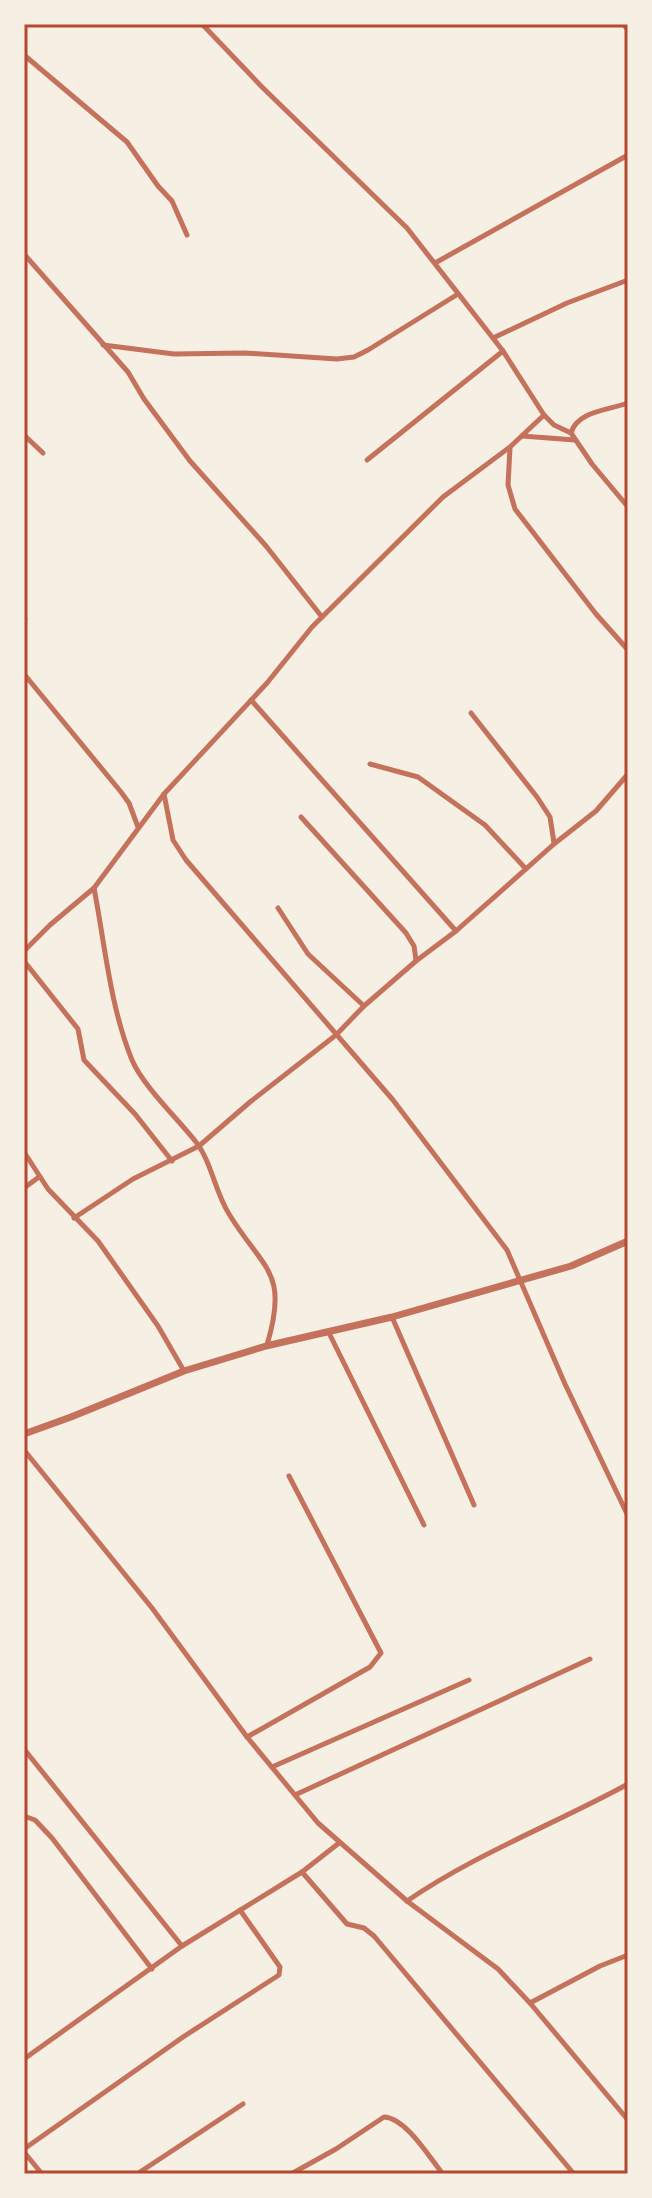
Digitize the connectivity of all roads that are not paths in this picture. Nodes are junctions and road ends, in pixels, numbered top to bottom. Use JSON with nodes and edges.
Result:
{"nodes":[{"id":1,"x":202,"y":24,"type":"edge"},
{"id":2,"x":623,"y":24,"type":"edge"},
{"id":3,"x":628,"y":30,"type":"edge"},
{"id":4,"x":24,"y":55,"type":"edge"},
{"id":5,"x":628,"y":155,"type":"edge"},
{"id":6,"x":187,"y":235,"type":"dead end"},
{"id":7,"x":24,"y":254,"type":"edge"},
{"id":8,"x":435,"y":263,"type":"junction"},
{"id":9,"x":628,"y":280,"type":"edge"},
{"id":10,"x":458,"y":294,"type":"junction"},
{"id":11,"x":493,"y":338,"type":"junction"},
{"id":12,"x":103,"y":345,"type":"junction"},
{"id":13,"x":503,"y":351,"type":"junction"},
{"id":14,"x":628,"y":403,"type":"edge"},
{"id":15,"x":544,"y":415,"type":"junction"},
{"id":16,"x":571,"y":433,"type":"junction"},
{"id":17,"x":24,"y":435,"type":"edge"},
{"id":18,"x":521,"y":436,"type":"junction"},
{"id":19,"x":575,"y":440,"type":"junction"},
{"id":20,"x":510,"y":447,"type":"junction"},
{"id":21,"x":43,"y":453,"type":"dead end"},
{"id":22,"x":367,"y":460,"type":"dead end"},
{"id":23,"x":627,"y":504,"type":"edge"},
{"id":24,"x":322,"y":617,"type":"junction"},
{"id":25,"x":628,"y":650,"type":"edge"},
{"id":26,"x":24,"y":674,"type":"edge"},
{"id":27,"x":251,"y":700,"type":"junction"},
{"id":28,"x":471,"y":713,"type":"dead end"},
{"id":29,"x":370,"y":764,"type":"dead end"},
{"id":30,"x":628,"y":774,"type":"edge"},
{"id":31,"x":164,"y":794,"type":"junction"},
{"id":32,"x":301,"y":817,"type":"dead end"},
{"id":33,"x":138,"y":828,"type":"junction"},
{"id":34,"x":554,"y":844,"type":"junction"},
{"id":35,"x":526,"y":869,"type":"junction"},
{"id":36,"x":94,"y":888,"type":"junction"},
{"id":37,"x":278,"y":908,"type":"dead end"},
{"id":38,"x":456,"y":931,"type":"junction"},
{"id":39,"x":24,"y":950,"type":"edge"},
{"id":40,"x":24,"y":961,"type":"edge"},
{"id":41,"x":416,"y":961,"type":"junction"},
{"id":42,"x":364,"y":1006,"type":"junction"},
{"id":43,"x":336,"y":1035,"type":"junction"},
{"id":44,"x":199,"y":1146,"type":"junction"},
{"id":45,"x":24,"y":1152,"type":"edge"},
{"id":46,"x":172,"y":1161,"type":"junction"},
{"id":47,"x":39,"y":1177,"type":"junction"},
{"id":48,"x":24,"y":1188,"type":"edge"},
{"id":49,"x":74,"y":1218,"type":"junction"},
{"id":50,"x":628,"y":1241,"type":"edge"},
{"id":51,"x":521,"y":1280,"type":"junction"},
{"id":52,"x":392,"y":1317,"type":"junction"},
{"id":53,"x":328,"y":1331,"type":"junction"},
{"id":54,"x":266,"y":1346,"type":"junction"},
{"id":55,"x":184,"y":1371,"type":"junction"},
{"id":56,"x":24,"y":1434,"type":"edge"},
{"id":57,"x":24,"y":1450,"type":"edge"},
{"id":58,"x":289,"y":1476,"type":"dead end"},
{"id":59,"x":474,"y":1505,"type":"dead end"},
{"id":60,"x":628,"y":1516,"type":"edge"},
{"id":61,"x":424,"y":1525,"type":"dead end"},
{"id":62,"x":590,"y":1659,"type":"dead end"},
{"id":63,"x":469,"y":1680,"type":"dead end"},
{"id":64,"x":247,"y":1737,"type":"junction"},
{"id":65,"x":24,"y":1749,"type":"edge"},
{"id":66,"x":272,"y":1767,"type":"junction"},
{"id":67,"x":628,"y":1784,"type":"edge"},
{"id":68,"x":295,"y":1795,"type":"junction"},
{"id":69,"x":24,"y":1816,"type":"edge"},
{"id":70,"x":339,"y":1843,"type":"junction"},
{"id":71,"x":302,"y":1872,"type":"junction"},
{"id":72,"x":407,"y":1901,"type":"junction"},
{"id":73,"x":240,"y":1910,"type":"junction"},
{"id":74,"x":182,"y":1946,"type":"junction"},
{"id":75,"x":628,"y":1955,"type":"edge"},
{"id":76,"x":152,"y":1969,"type":"junction"},
{"id":77,"x":530,"y":2003,"type":"junction"},
{"id":78,"x":24,"y":2059,"type":"edge"},
{"id":79,"x":243,"y":2104,"type":"dead end"},
{"id":80,"x":628,"y":2120,"type":"edge"},
{"id":81,"x":24,"y":2150,"type":"edge"},
{"id":82,"x":42,"y":2174,"type":"edge"},
{"id":83,"x":137,"y":2174,"type":"edge"},
{"id":84,"x":291,"y":2174,"type":"edge"},
{"id":85,"x":443,"y":2174,"type":"edge"},
{"id":86,"x":574,"y":2174,"type":"edge"}],
"edges":[{"from":1,"to":8,"type":"street"},
{"from":2,"to":3,"type":"street"},
{"from":4,"to":6,"type":"street"},
{"from":5,"to":8,"type":"street"},
{"from":7,"to":12,"type":"street"},
{"from":8,"to":10,"type":"street"},
{"from":9,"to":11,"type":"street"},
{"from":10,"to":11,"type":"street"},
{"from":10,"to":12,"type":"street"},
{"from":11,"to":13,"type":"street"},
{"from":12,"to":24,"type":"street"},
{"from":13,"to":15,"type":"street"},
{"from":13,"to":22,"type":"street"},
{"from":14,"to":16,"type":"street"},
{"from":15,"to":16,"type":"street"},
{"from":15,"to":18,"type":"street"},
{"from":16,"to":19,"type":"street"},
{"from":17,"to":21,"type":"street"},
{"from":18,"to":19,"type":"street"},
{"from":18,"to":20,"type":"street"},
{"from":19,"to":23,"type":"street"},
{"from":20,"to":24,"type":"street"},
{"from":20,"to":25,"type":"street"},
{"from":24,"to":27,"type":"street"},
{"from":26,"to":33,"type":"street"},
{"from":27,"to":31,"type":"street"},
{"from":27,"to":38,"type":"street"},
{"from":28,"to":34,"type":"street"},
{"from":29,"to":35,"type":"street"},
{"from":30,"to":34,"type":"street"},
{"from":31,"to":33,"type":"street"},
{"from":31,"to":43,"type":"street"},
{"from":32,"to":41,"type":"street"},
{"from":33,"to":36,"type":"street"},
{"from":34,"to":35,"type":"street"},
{"from":35,"to":38,"type":"street"},
{"from":36,"to":39,"type":"street"},
{"from":36,"to":44,"type":"street"},
{"from":37,"to":42,"type":"street"},
{"from":38,"to":41,"type":"street"},
{"from":40,"to":46,"type":"street"},
{"from":41,"to":42,"type":"street"},
{"from":42,"to":43,"type":"street"},
{"from":43,"to":44,"type":"street"},
{"from":43,"to":51,"type":"street"},
{"from":44,"to":46,"type":"street"},
{"from":44,"to":54,"type":"street"},
{"from":45,"to":47,"type":"street"},
{"from":46,"to":49,"type":"street"},
{"from":47,"to":48,"type":"street"},
{"from":47,"to":49,"type":"street"},
{"from":49,"to":55,"type":"street"},
{"from":50,"to":51,"type":"street"},
{"from":51,"to":52,"type":"street"},
{"from":51,"to":60,"type":"street"},
{"from":52,"to":53,"type":"street"},
{"from":52,"to":59,"type":"street"},
{"from":53,"to":54,"type":"street"},
{"from":53,"to":61,"type":"street"},
{"from":54,"to":55,"type":"street"},
{"from":55,"to":56,"type":"street"},
{"from":57,"to":64,"type":"street"},
{"from":58,"to":64,"type":"street"},
{"from":62,"to":68,"type":"street"},
{"from":63,"to":66,"type":"street"},
{"from":64,"to":66,"type":"street"},
{"from":65,"to":74,"type":"street"},
{"from":66,"to":68,"type":"street"},
{"from":67,"to":72,"type":"street"},
{"from":68,"to":70,"type":"street"},
{"from":69,"to":76,"type":"street"},
{"from":70,"to":71,"type":"street"},
{"from":70,"to":72,"type":"street"},
{"from":71,"to":73,"type":"street"},
{"from":71,"to":86,"type":"street"},
{"from":72,"to":77,"type":"street"},
{"from":73,"to":74,"type":"street"},
{"from":73,"to":81,"type":"street"},
{"from":74,"to":76,"type":"street"},
{"from":75,"to":77,"type":"street"},
{"from":76,"to":78,"type":"street"},
{"from":77,"to":80,"type":"street"},
{"from":79,"to":83,"type":"street"},
{"from":81,"to":82,"type":"street"},
{"from":84,"to":85,"type":"street"}]}
